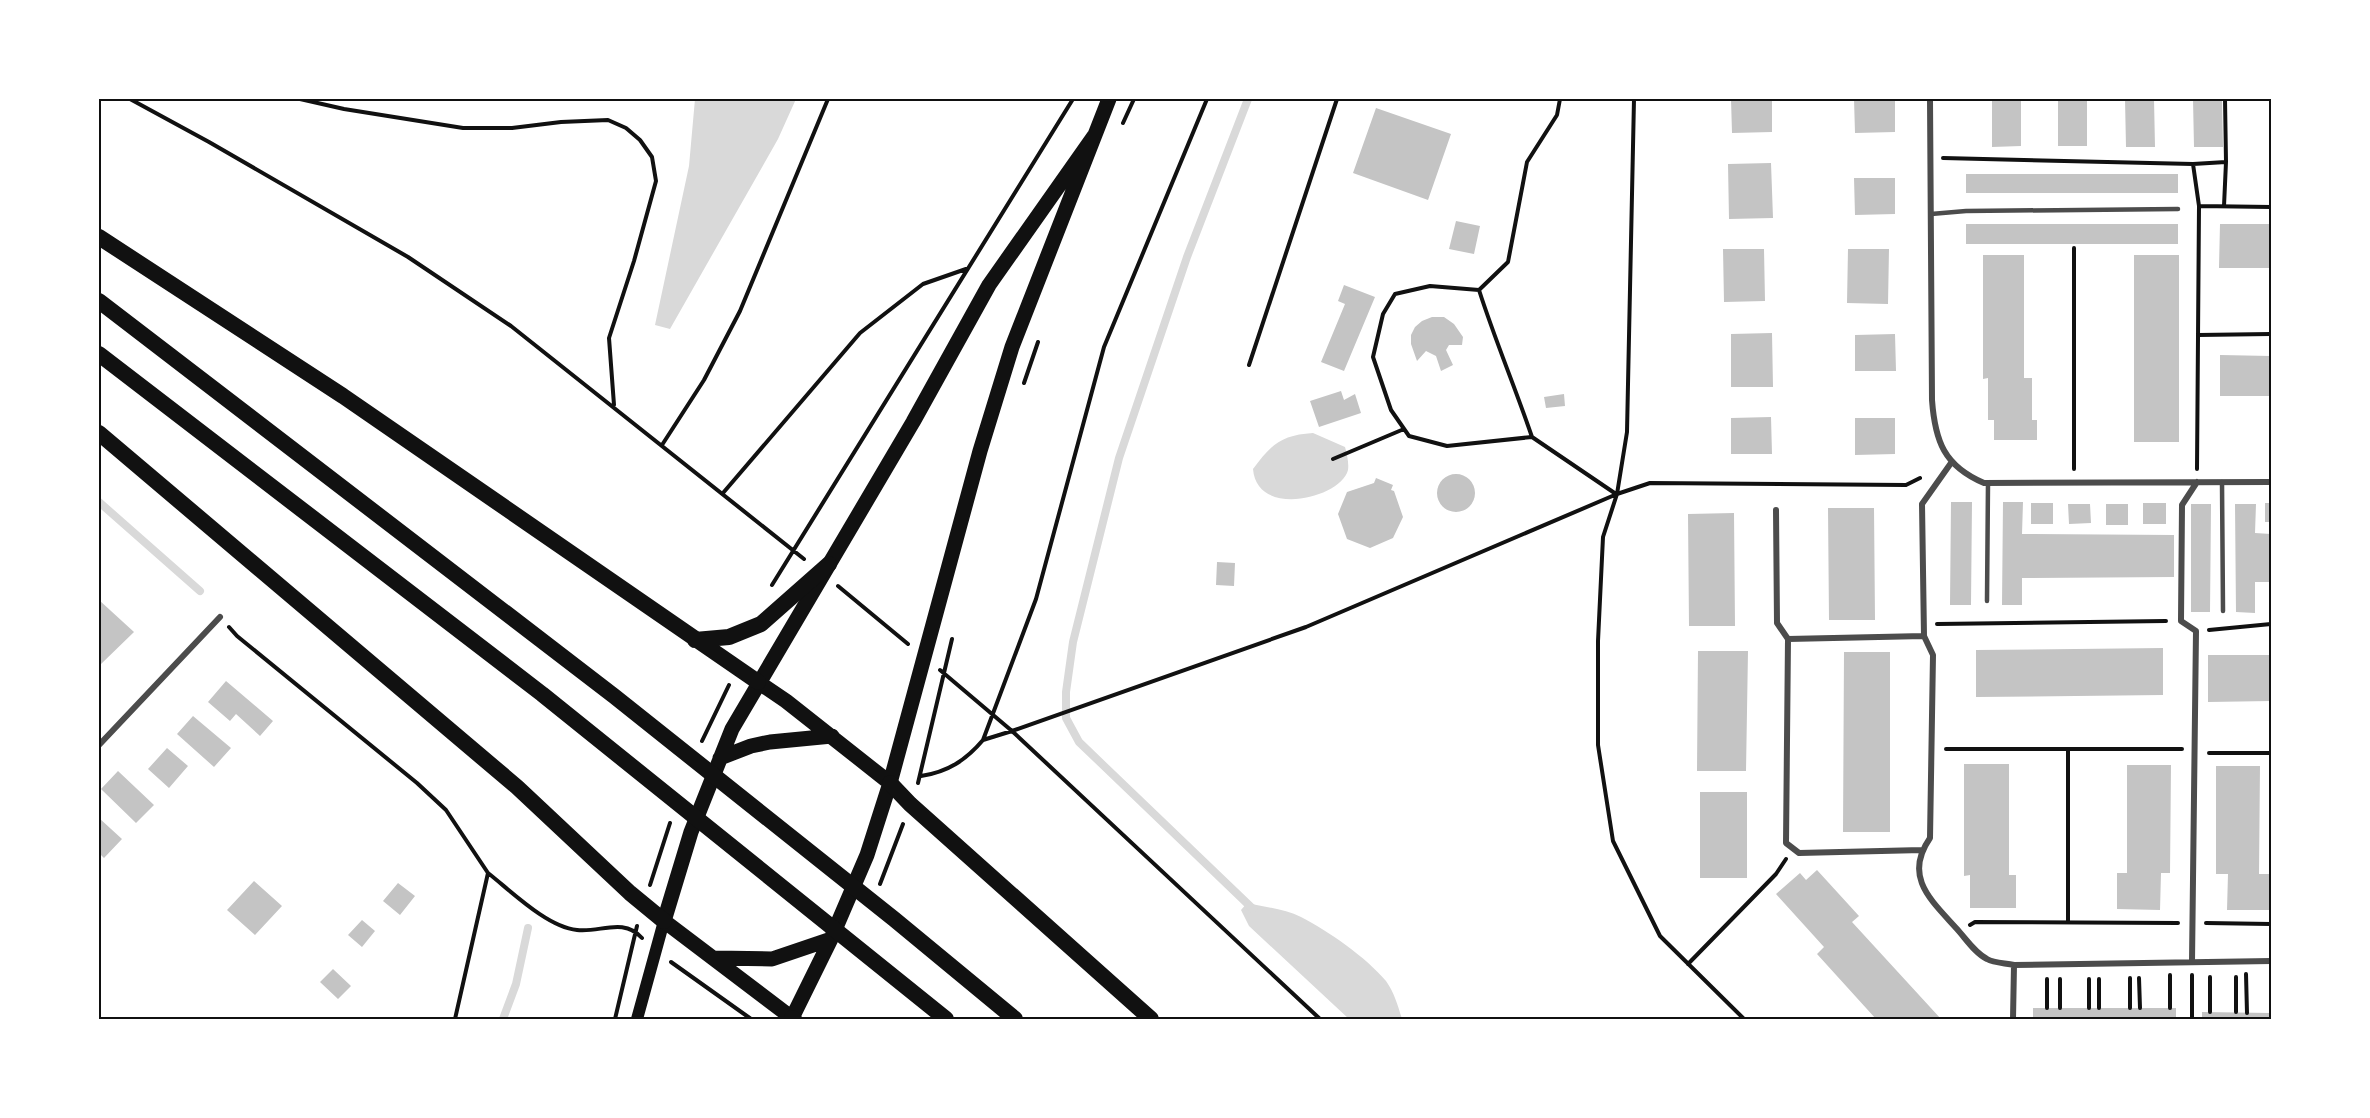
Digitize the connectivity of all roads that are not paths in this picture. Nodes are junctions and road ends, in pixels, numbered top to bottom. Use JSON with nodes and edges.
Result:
{"nodes":[{"id":1,"x":1109,"y":99,"type":"edge"},
{"id":2,"x":1930,"y":99,"type":"edge"},
{"id":3,"x":1094,"y":136,"type":"junction"},
{"id":4,"x":2178,"y":210,"type":"dead end"},
{"id":5,"x":1931,"y":214,"type":"junction"},
{"id":6,"x":99,"y":237,"type":"edge"},
{"id":7,"x":99,"y":301,"type":"edge"},
{"id":8,"x":99,"y":354,"type":"edge"},
{"id":9,"x":99,"y":433,"type":"edge"},
{"id":10,"x":1951,"y":463,"type":"junction"},
{"id":11,"x":2197,"y":482,"type":"junction"},
{"id":12,"x":2222,"y":482,"type":"junction"},
{"id":13,"x":2271,"y":482,"type":"edge"},
{"id":14,"x":1988,"y":483,"type":"junction"},
{"id":15,"x":1776,"y":510,"type":"dead end"},
{"id":16,"x":829,"y":564,"type":"junction"},
{"id":17,"x":1987,"y":601,"type":"dead end"},
{"id":18,"x":2223,"y":611,"type":"dead end"},
{"id":19,"x":220,"y":617,"type":"road end"},
{"id":20,"x":1924,"y":636,"type":"junction"},
{"id":21,"x":1788,"y":639,"type":"junction"},
{"id":22,"x":695,"y":640,"type":"junction"},
{"id":23,"x":758,"y":682,"type":"junction"},
{"id":24,"x":832,"y":736,"type":"junction"},
{"id":25,"x":99,"y":745,"type":"edge"},
{"id":26,"x":720,"y":758,"type":"junction"},
{"id":27,"x":891,"y":783,"type":"junction"},
{"id":28,"x":1922,"y":850,"type":"junction"},
{"id":29,"x":664,"y":921,"type":"junction"},
{"id":30,"x":831,"y":939,"type":"junction"},
{"id":31,"x":716,"y":958,"type":"junction"},
{"id":32,"x":2271,"y":961,"type":"edge"},
{"id":33,"x":2192,"y":962,"type":"junction"},
{"id":34,"x":2014,"y":965,"type":"junction"},
{"id":35,"x":792,"y":1018,"type":"edge"},
{"id":36,"x":637,"y":1019,"type":"edge"},
{"id":37,"x":946,"y":1019,"type":"edge"},
{"id":38,"x":1015,"y":1019,"type":"edge"},
{"id":39,"x":1151,"y":1019,"type":"edge"},
{"id":40,"x":2013,"y":1019,"type":"edge"}],
"edges":[{"from":1,"to":3,"type":"main road"},
{"from":2,"to":5,"type":"street"},
{"from":3,"to":16,"type":"main road"},
{"from":3,"to":27,"type":"main road"},
{"from":4,"to":5,"type":"lane"},
{"from":5,"to":10,"type":"street"},
{"from":6,"to":22,"type":"highway"},
{"from":7,"to":38,"type":"highway"},
{"from":8,"to":37,"type":"highway"},
{"from":9,"to":29,"type":"highway"},
{"from":10,"to":14,"type":"street"},
{"from":10,"to":20,"type":"street"},
{"from":11,"to":12,"type":"street"},
{"from":11,"to":14,"type":"street"},
{"from":11,"to":33,"type":"street"},
{"from":12,"to":13,"type":"street"},
{"from":12,"to":18,"type":"lane"},
{"from":14,"to":17,"type":"lane"},
{"from":15,"to":21,"type":"street"},
{"from":16,"to":22,"type":"highway"},
{"from":16,"to":23,"type":"main road"},
{"from":19,"to":25,"type":"street"},
{"from":20,"to":21,"type":"street"},
{"from":20,"to":28,"type":"street"},
{"from":21,"to":28,"type":"street"},
{"from":22,"to":23,"type":"highway"},
{"from":23,"to":24,"type":"main road"},
{"from":23,"to":26,"type":"main road"},
{"from":24,"to":26,"type":"main road"},
{"from":24,"to":27,"type":"main road"},
{"from":26,"to":29,"type":"main road"},
{"from":27,"to":30,"type":"main road"},
{"from":27,"to":39,"type":"highway"},
{"from":28,"to":34,"type":"street"},
{"from":29,"to":31,"type":"main road"},
{"from":29,"to":36,"type":"main road"},
{"from":30,"to":31,"type":"main road"},
{"from":30,"to":35,"type":"main road"},
{"from":31,"to":35,"type":"main road"},
{"from":32,"to":33,"type":"street"},
{"from":33,"to":34,"type":"street"},
{"from":34,"to":40,"type":"street"}]}
